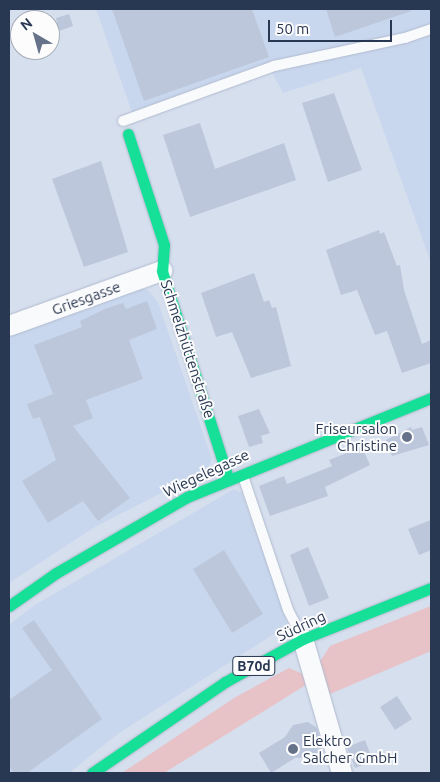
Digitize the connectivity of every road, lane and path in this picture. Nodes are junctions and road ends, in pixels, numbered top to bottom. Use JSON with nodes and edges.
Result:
{"nodes":[{"id":1,"x":431,"y":29,"type":"edge"},
{"id":2,"x":123,"y":120,"type":"dead end"},
{"id":3,"x":128,"y":134,"type":"dead end"},
{"id":4,"x":162,"y":271,"type":"junction"},
{"id":5,"x":9,"y":326,"type":"edge"},
{"id":6,"x":431,"y":398,"type":"edge"},
{"id":7,"x":242,"y":472,"type":"junction"},
{"id":8,"x":228,"y":478,"type":"junction"},
{"id":9,"x":431,"y":588,"type":"edge"},
{"id":10,"x":9,"y":606,"type":"edge"},
{"id":11,"x":303,"y":639,"type":"junction"},
{"id":12,"x":92,"y":773,"type":"edge"},
{"id":13,"x":342,"y":773,"type":"edge"}],
"edges":[{"from":1,"to":2,"type":"lane"},
{"from":3,"to":4,"type":"street","name":"Schmelzhüttenstraße"},
{"from":4,"to":5,"type":"street","name":"Griesgasse"},
{"from":4,"to":8,"type":"street","name":"Schmelzhüttenstraße"},
{"from":6,"to":7,"type":"street","name":"Wiegelegasse"},
{"from":7,"to":8,"type":"street","name":"Wiegelegasse"},
{"from":7,"to":11,"type":"lane"},
{"from":8,"to":10,"type":"street","name":"Wiegelegasse"},
{"from":9,"to":11,"type":"street","name":"Südring","number":"B70d"},
{"from":11,"to":12,"type":"street","name":"Südring","number":"B70d"},
{"from":11,"to":13,"type":"street"}]}
